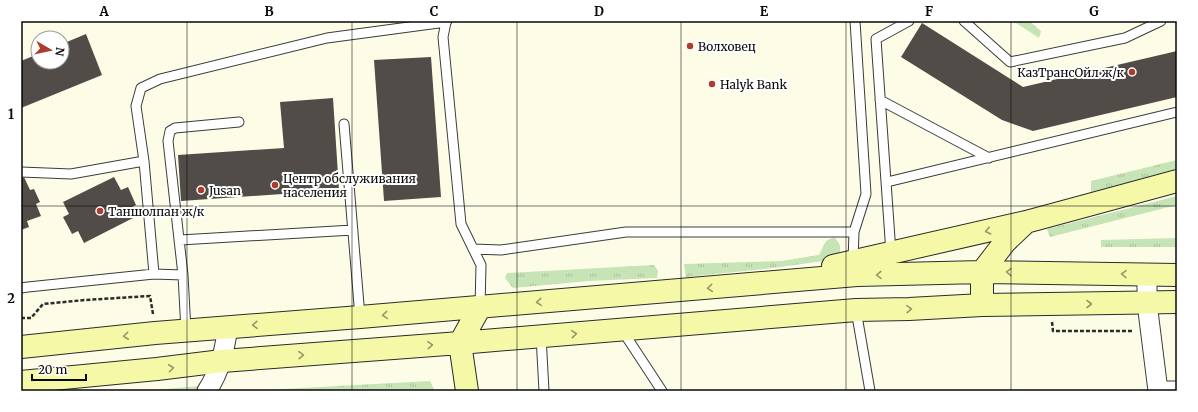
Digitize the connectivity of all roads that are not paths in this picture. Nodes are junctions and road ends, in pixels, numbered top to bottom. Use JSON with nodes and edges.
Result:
{"nodes":[{"id":1,"x":855,"y":21,"type":"edge"},
{"id":2,"x":909,"y":21,"type":"edge"},
{"id":3,"x":964,"y":21,"type":"edge"},
{"id":4,"x":1161,"y":21,"type":"edge"},
{"id":5,"x":446,"y":22,"type":"edge"},
{"id":6,"x":880,"y":100,"type":"junction"},
{"id":7,"x":1177,"y":112,"type":"edge"},
{"id":8,"x":239,"y":122,"type":"dead end"},
{"id":9,"x":344,"y":124,"type":"dead end"},
{"id":10,"x":989,"y":158,"type":"junction"},
{"id":11,"x":144,"y":161,"type":"junction"},
{"id":12,"x":21,"y":172,"type":"edge"},
{"id":13,"x":1177,"y":181,"type":"edge"},
{"id":14,"x":887,"y":182,"type":"junction"},
{"id":15,"x":1026,"y":222,"type":"junction"},
{"id":16,"x":353,"y":230,"type":"junction"},
{"id":17,"x":854,"y":232,"type":"junction"},
{"id":18,"x":180,"y":240,"type":"junction"},
{"id":19,"x":473,"y":249,"type":"junction"},
{"id":20,"x":891,"y":253,"type":"junction"},
{"id":21,"x":853,"y":262,"type":"junction"},
{"id":22,"x":982,"y":272,"type":"junction"},
{"id":23,"x":154,"y":274,"type":"junction"},
{"id":24,"x":1147,"y":274,"type":"junction"},
{"id":25,"x":183,"y":275,"type":"junction"},
{"id":26,"x":1177,"y":275,"type":"edge"},
{"id":27,"x":749,"y":284,"type":"junction"},
{"id":28,"x":21,"y":288,"type":"edge"},
{"id":29,"x":1177,"y":302,"type":"edge"},
{"id":30,"x":1147,"y":303,"type":"junction"},
{"id":31,"x":982,"y":305,"type":"junction"},
{"id":32,"x":480,"y":307,"type":"junction"},
{"id":33,"x":856,"y":310,"type":"junction"},
{"id":34,"x":360,"y":318,"type":"junction"},
{"id":35,"x":228,"y":327,"type":"junction"},
{"id":36,"x":622,"y":330,"type":"junction"},
{"id":37,"x":186,"y":331,"type":"junction"},
{"id":38,"x":541,"y":336,"type":"junction"},
{"id":39,"x":460,"y":343,"type":"junction"},
{"id":40,"x":21,"y":347,"type":"edge"},
{"id":41,"x":222,"y":361,"type":"junction"},
{"id":42,"x":21,"y":382,"type":"edge"},
{"id":43,"x":1177,"y":386,"type":"edge"},
{"id":44,"x":1157,"y":389,"type":"edge"},
{"id":45,"x":207,"y":391,"type":"edge"},
{"id":46,"x":467,"y":391,"type":"edge"},
{"id":47,"x":544,"y":391,"type":"edge"},
{"id":48,"x":662,"y":391,"type":"edge"},
{"id":49,"x":870,"y":391,"type":"edge"}],
"edges":[{"from":1,"to":17,"type":"lane"},
{"from":2,"to":6,"type":"lane"},
{"from":3,"to":4,"type":"lane"},
{"from":5,"to":11,"type":"lane"},
{"from":5,"to":19,"type":"lane"},
{"from":6,"to":10,"type":"lane"},
{"from":6,"to":14,"type":"lane"},
{"from":7,"to":10,"type":"lane"},
{"from":8,"to":18,"type":"lane"},
{"from":9,"to":16,"type":"lane"},
{"from":10,"to":14,"type":"lane"},
{"from":11,"to":12,"type":"lane"},
{"from":11,"to":23,"type":"lane"},
{"from":13,"to":15,"type":"main road"},
{"from":14,"to":20,"type":"lane"},
{"from":15,"to":20,"type":"main road","one_way":true},
{"from":15,"to":22,"type":"main road"},
{"from":16,"to":18,"type":"lane"},
{"from":16,"to":34,"type":"lane"},
{"from":17,"to":19,"type":"lane"},
{"from":17,"to":21,"type":"lane"},
{"from":18,"to":25,"type":"lane"},
{"from":19,"to":32,"type":"lane"},
{"from":20,"to":21,"type":"main road"},
{"from":21,"to":27,"type":"main road"},
{"from":24,"to":22,"type":"main road","one_way":true},
{"from":22,"to":27,"type":"main road","one_way":true},
{"from":22,"to":31,"type":"main road"},
{"from":23,"to":25,"type":"lane"},
{"from":23,"to":28,"type":"lane"},
{"from":24,"to":26,"type":"main road"},
{"from":24,"to":30,"type":"street"},
{"from":25,"to":37,"type":"lane"},
{"from":27,"to":32,"type":"main road","one_way":true},
{"from":29,"to":30,"type":"main road"},
{"from":31,"to":30,"type":"main road","one_way":true},
{"from":30,"to":44,"type":"street"},
{"from":33,"to":31,"type":"main road","one_way":true},
{"from":32,"to":34,"type":"main road","one_way":true},
{"from":32,"to":39,"type":"main road"},
{"from":33,"to":36,"type":"main road"},
{"from":33,"to":49,"type":"lane"},
{"from":34,"to":35,"type":"main road","one_way":true},
{"from":35,"to":37,"type":"main road"},
{"from":35,"to":41,"type":"street"},
{"from":38,"to":36,"type":"main road","one_way":true},
{"from":36,"to":48,"type":"lane"},
{"from":37,"to":40,"type":"main road","one_way":true},
{"from":38,"to":39,"type":"main road"},
{"from":38,"to":47,"type":"lane"},
{"from":41,"to":39,"type":"main road","one_way":true},
{"from":39,"to":46,"type":"main road"},
{"from":42,"to":41,"type":"main road","one_way":true},
{"from":41,"to":45,"type":"street"},
{"from":43,"to":44,"type":"lane"}]}
